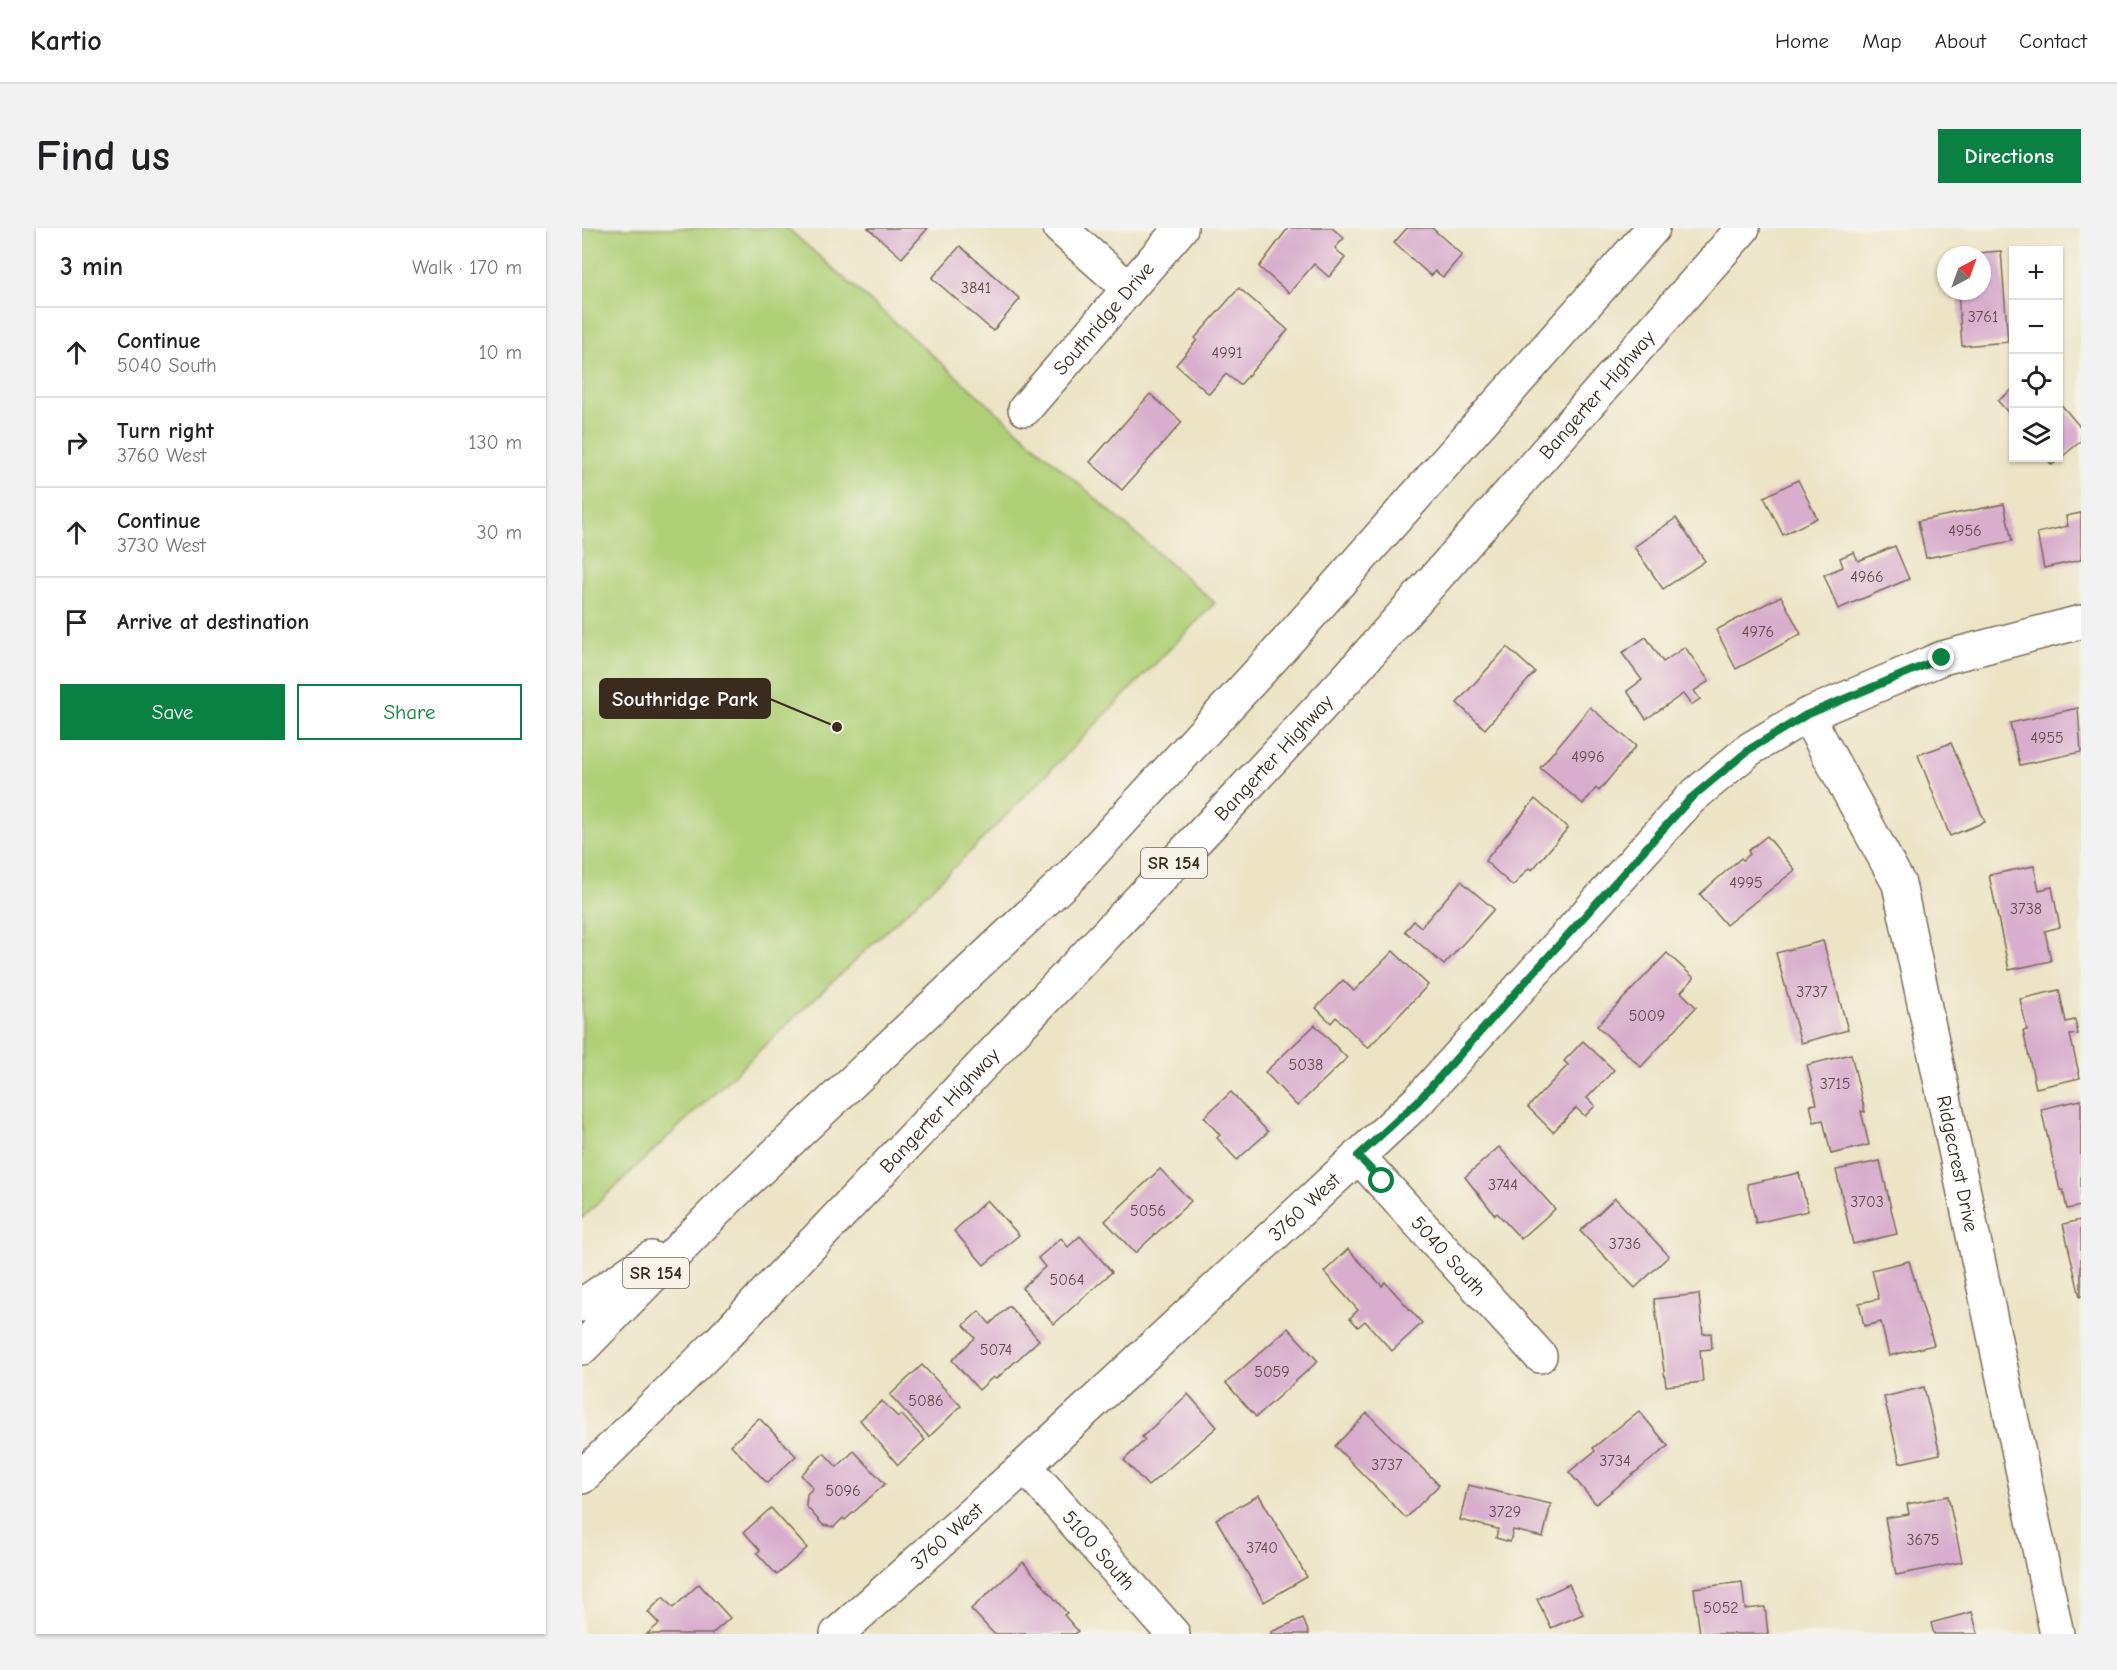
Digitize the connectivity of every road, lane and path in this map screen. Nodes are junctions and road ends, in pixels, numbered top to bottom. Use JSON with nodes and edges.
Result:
{"nodes":[{"id":1,"x":1060,"y":228,"type":"edge"},
{"id":2,"x":1181,"y":228,"type":"edge"},
{"id":3,"x":1653,"y":228,"type":"edge"},
{"id":4,"x":1743,"y":228,"type":"edge"},
{"id":5,"x":1128,"y":288,"type":"junction"},
{"id":6,"x":1025,"y":409,"type":"dead end"},
{"id":7,"x":2081,"y":622,"type":"edge"},
{"id":8,"x":1806,"y":715,"type":"junction"},
{"id":9,"x":1358,"y":1156,"type":"junction"},
{"id":10,"x":730,"y":1197,"type":"junction"},
{"id":11,"x":582,"y":1305,"type":"edge"},
{"id":12,"x":582,"y":1348,"type":"edge"},
{"id":13,"x":1540,"y":1356,"type":"dead end"},
{"id":14,"x":1025,"y":1466,"type":"junction"},
{"id":15,"x":582,"y":1477,"type":"edge"},
{"id":16,"x":837,"y":1634,"type":"edge"},
{"id":17,"x":1173,"y":1634,"type":"edge"},
{"id":18,"x":2057,"y":1634,"type":"edge"}],
"edges":[{"from":1,"to":5,"type":"main road"},
{"from":2,"to":5,"type":"main road","name":"Southridge Drive"},
{"from":3,"to":10,"type":"main road","number":"SR 154"},
{"from":4,"to":15,"type":"main road","name":"Bangerter Highway","number":"SR 154"},
{"from":5,"to":6,"type":"main road","name":"Southridge Drive"},
{"from":7,"to":8,"type":"main road","name":"3760 West"},
{"from":8,"to":9,"type":"main road","name":"3760 West"},
{"from":8,"to":18,"type":"main road","name":"Ridgecrest Drive"},
{"from":9,"to":13,"type":"main road","name":"5040 South"},
{"from":9,"to":14,"type":"main road","name":"3760 West"},
{"from":10,"to":11,"type":"main road"},
{"from":10,"to":12,"type":"main road","number":"SR 154"},
{"from":14,"to":16,"type":"main road","name":"3760 West"},
{"from":14,"to":17,"type":"main road","name":"5100 South"}]}
